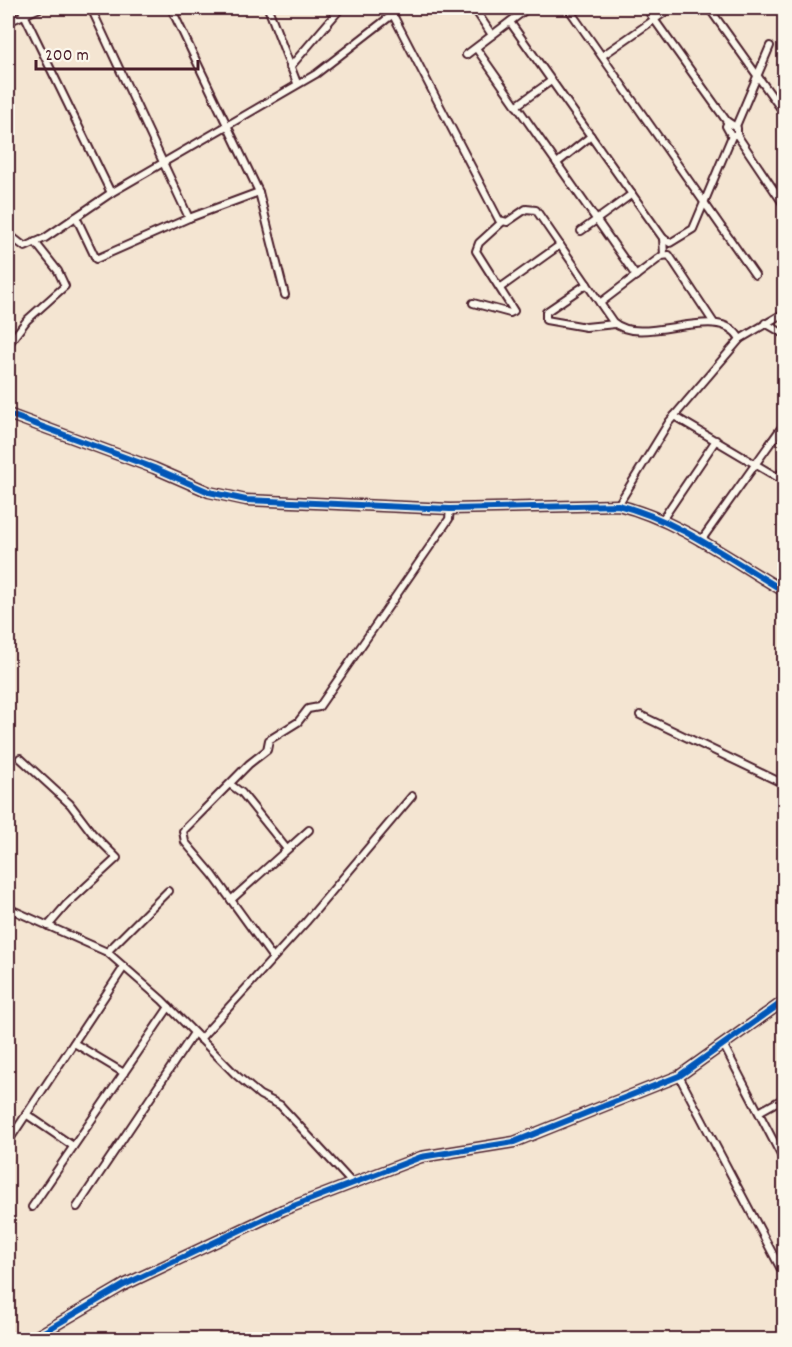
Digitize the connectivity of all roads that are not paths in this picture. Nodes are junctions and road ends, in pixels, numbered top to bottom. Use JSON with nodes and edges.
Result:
{"nodes":[{"id":1,"x":21,"y":8,"type":"edge"},
{"id":2,"x":40,"y":8,"type":"edge"},
{"id":3,"x":91,"y":8,"type":"edge"},
{"id":4,"x":171,"y":8,"type":"edge"},
{"id":5,"x":341,"y":8,"type":"edge"},
{"id":6,"x":402,"y":8,"type":"edge"},
{"id":7,"x":474,"y":8,"type":"edge"},
{"id":8,"x":567,"y":8,"type":"edge"},
{"id":9,"x":646,"y":8,"type":"edge"},
{"id":10,"x":671,"y":8,"type":"edge"},
{"id":11,"x":709,"y":8,"type":"edge"},
{"id":12,"x":270,"y":9,"type":"edge"},
{"id":13,"x":524,"y":11,"type":"dead end"},
{"id":14,"x":25,"y":15,"type":"junction"},
{"id":15,"x":393,"y":15,"type":"junction"},
{"id":16,"x":654,"y":20,"type":"junction"},
{"id":17,"x":8,"y":22,"type":"edge"},
{"id":18,"x":510,"y":22,"type":"junction"},
{"id":19,"x":492,"y":35,"type":"junction"},
{"id":20,"x":770,"y":46,"type":"dead end"},
{"id":21,"x":476,"y":48,"type":"junction"},
{"id":22,"x":466,"y":55,"type":"dead end"},
{"id":23,"x":602,"y":56,"type":"junction"},
{"id":24,"x":290,"y":67,"type":"junction"},
{"id":25,"x":757,"y":76,"type":"junction"},
{"id":26,"x":551,"y":81,"type":"junction"},
{"id":27,"x":297,"y":83,"type":"junction"},
{"id":28,"x":516,"y":106,"type":"junction"},
{"id":29,"x":784,"y":113,"type":"edge"},
{"id":30,"x":728,"y":123,"type":"junction"},
{"id":31,"x":229,"y":125,"type":"junction"},
{"id":32,"x":736,"y":126,"type":"junction"},
{"id":33,"x":591,"y":136,"type":"junction"},
{"id":34,"x":734,"y":136,"type":"junction"},
{"id":35,"x":164,"y":162,"type":"junction"},
{"id":36,"x":557,"y":163,"type":"junction"},
{"id":37,"x":259,"y":192,"type":"junction"},
{"id":38,"x":111,"y":193,"type":"junction"},
{"id":39,"x":632,"y":194,"type":"junction"},
{"id":40,"x":705,"y":201,"type":"junction"},
{"id":41,"x":784,"y":205,"type":"edge"},
{"id":42,"x":76,"y":217,"type":"junction"},
{"id":43,"x":189,"y":218,"type":"junction"},
{"id":44,"x":596,"y":219,"type":"junction"},
{"id":45,"x":502,"y":222,"type":"junction"},
{"id":46,"x":581,"y":231,"type":"dead end"},
{"id":47,"x":8,"y":234,"type":"edge"},
{"id":48,"x":663,"y":238,"type":"junction"},
{"id":49,"x":35,"y":242,"type":"junction"},
{"id":50,"x":560,"y":245,"type":"junction"},
{"id":51,"x":664,"y":255,"type":"junction"},
{"id":52,"x":755,"y":275,"type":"dead end"},
{"id":53,"x":636,"y":276,"type":"junction"},
{"id":54,"x":587,"y":284,"type":"junction"},
{"id":55,"x":500,"y":288,"type":"junction"},
{"id":56,"x":285,"y":295,"type":"dead end"},
{"id":57,"x":473,"y":303,"type":"dead end"},
{"id":58,"x":600,"y":303,"type":"junction"},
{"id":59,"x":784,"y":313,"type":"edge"},
{"id":60,"x":714,"y":323,"type":"junction"},
{"id":61,"x":765,"y":323,"type":"junction"},
{"id":62,"x":615,"y":324,"type":"junction"},
{"id":63,"x":784,"y":334,"type":"edge"},
{"id":64,"x":740,"y":339,"type":"junction"},
{"id":65,"x":8,"y":341,"type":"edge"},
{"id":66,"x":8,"y":414,"type":"edge"},
{"id":67,"x":674,"y":416,"type":"junction"},
{"id":68,"x":784,"y":424,"type":"edge"},
{"id":69,"x":716,"y":440,"type":"junction"},
{"id":70,"x":755,"y":464,"type":"junction"},
{"id":71,"x":784,"y":470,"type":"edge"},
{"id":72,"x":618,"y":505,"type":"junction"},
{"id":73,"x":450,"y":509,"type":"junction"},
{"id":74,"x":662,"y":520,"type":"junction"},
{"id":75,"x":700,"y":542,"type":"junction"},
{"id":76,"x":783,"y":586,"type":"edge"},
{"id":77,"x":640,"y":716,"type":"dead end"},
{"id":78,"x":20,"y":758,"type":"dead end"},
{"id":79,"x":784,"y":784,"type":"edge"},
{"id":80,"x":231,"y":785,"type":"junction"},
{"id":81,"x":412,"y":796,"type":"dead end"},
{"id":82,"x":309,"y":830,"type":"dead end"},
{"id":83,"x":286,"y":848,"type":"junction"},
{"id":84,"x":168,"y":891,"type":"dead end"},
{"id":85,"x":231,"y":900,"type":"junction"},
{"id":86,"x":8,"y":908,"type":"edge"},
{"id":87,"x":48,"y":926,"type":"junction"},
{"id":88,"x":107,"y":952,"type":"junction"},
{"id":89,"x":273,"y":958,"type":"junction"},
{"id":90,"x":124,"y":967,"type":"junction"},
{"id":91,"x":784,"y":1001,"type":"edge"},
{"id":92,"x":169,"y":1007,"type":"junction"},
{"id":93,"x":194,"y":1033,"type":"junction"},
{"id":94,"x":200,"y":1039,"type":"junction"},
{"id":95,"x":74,"y":1043,"type":"junction"},
{"id":96,"x":723,"y":1044,"type":"junction"},
{"id":97,"x":124,"y":1073,"type":"junction"},
{"id":98,"x":679,"y":1076,"type":"junction"},
{"id":99,"x":784,"y":1098,"type":"edge"},
{"id":100,"x":759,"y":1112,"type":"junction"},
{"id":101,"x":26,"y":1114,"type":"junction"},
{"id":102,"x":8,"y":1142,"type":"edge"},
{"id":103,"x":73,"y":1146,"type":"junction"},
{"id":104,"x":784,"y":1161,"type":"edge"},
{"id":105,"x":353,"y":1184,"type":"junction"},
{"id":106,"x":32,"y":1207,"type":"dead end"},
{"id":107,"x":77,"y":1207,"type":"dead end"},
{"id":108,"x":784,"y":1275,"type":"edge"},
{"id":109,"x":30,"y":1340,"type":"edge"}],
"edges":[{"from":1,"to":14,"type":"street"},
{"from":2,"to":14,"type":"street"},
{"from":3,"to":35,"type":"street"},
{"from":4,"to":31,"type":"street"},
{"from":5,"to":24,"type":"street"},
{"from":6,"to":15,"type":"street"},
{"from":7,"to":19,"type":"street"},
{"from":8,"to":23,"type":"street"},
{"from":9,"to":16,"type":"street"},
{"from":10,"to":16,"type":"street"},
{"from":11,"to":25,"type":"street"},
{"from":12,"to":24,"type":"street"},
{"from":13,"to":18,"type":"street"},
{"from":14,"to":17,"type":"street"},
{"from":14,"to":38,"type":"street"},
{"from":15,"to":27,"type":"street"},
{"from":15,"to":45,"type":"street"},
{"from":16,"to":23,"type":"street"},
{"from":16,"to":30,"type":"street"},
{"from":18,"to":19,"type":"street"},
{"from":18,"to":26,"type":"street"},
{"from":19,"to":21,"type":"street"},
{"from":20,"to":25,"type":"street"},
{"from":21,"to":22,"type":"street"},
{"from":21,"to":28,"type":"street"},
{"from":23,"to":40,"type":"street"},
{"from":24,"to":27,"type":"street"},
{"from":25,"to":29,"type":"street"},
{"from":25,"to":32,"type":"street"},
{"from":26,"to":28,"type":"street"},
{"from":26,"to":33,"type":"street"},
{"from":27,"to":31,"type":"street"},
{"from":28,"to":36,"type":"street"},
{"from":30,"to":32,"type":"street"},
{"from":30,"to":34,"type":"street"},
{"from":31,"to":35,"type":"street"},
{"from":31,"to":37,"type":"street"},
{"from":32,"to":34,"type":"street"},
{"from":33,"to":36,"type":"street"},
{"from":33,"to":39,"type":"street"},
{"from":34,"to":40,"type":"street"},
{"from":34,"to":41,"type":"street"},
{"from":35,"to":38,"type":"street"},
{"from":35,"to":43,"type":"street"},
{"from":36,"to":44,"type":"street"},
{"from":37,"to":43,"type":"street"},
{"from":37,"to":56,"type":"street"},
{"from":38,"to":42,"type":"street"},
{"from":39,"to":44,"type":"street"},
{"from":39,"to":48,"type":"street"},
{"from":40,"to":48,"type":"street"},
{"from":40,"to":52,"type":"street"},
{"from":42,"to":43,"type":"street"},
{"from":42,"to":49,"type":"street"},
{"from":44,"to":46,"type":"street"},
{"from":44,"to":53,"type":"street"},
{"from":45,"to":50,"type":"street"},
{"from":45,"to":55,"type":"street"},
{"from":47,"to":49,"type":"street"},
{"from":48,"to":51,"type":"street"},
{"from":49,"to":65,"type":"street"},
{"from":50,"to":54,"type":"street"},
{"from":50,"to":55,"type":"street"},
{"from":51,"to":53,"type":"street"},
{"from":51,"to":60,"type":"street"},
{"from":53,"to":58,"type":"street"},
{"from":54,"to":58,"type":"street"},
{"from":54,"to":62,"type":"street"},
{"from":55,"to":57,"type":"street"},
{"from":58,"to":62,"type":"street"},
{"from":59,"to":61,"type":"street"},
{"from":60,"to":62,"type":"street"},
{"from":60,"to":64,"type":"street"},
{"from":61,"to":63,"type":"street"},
{"from":61,"to":64,"type":"street"},
{"from":64,"to":67,"type":"street"},
{"from":66,"to":73,"type":"street"},
{"from":67,"to":69,"type":"street"},
{"from":67,"to":72,"type":"street"},
{"from":68,"to":70,"type":"street"},
{"from":69,"to":70,"type":"street"},
{"from":69,"to":74,"type":"street"},
{"from":70,"to":71,"type":"street"},
{"from":70,"to":75,"type":"street"},
{"from":72,"to":73,"type":"street"},
{"from":72,"to":74,"type":"street"},
{"from":73,"to":80,"type":"street"},
{"from":74,"to":75,"type":"street"},
{"from":75,"to":76,"type":"street"},
{"from":77,"to":79,"type":"street"},
{"from":78,"to":87,"type":"street"},
{"from":80,"to":83,"type":"street"},
{"from":80,"to":85,"type":"street"},
{"from":81,"to":89,"type":"street"},
{"from":82,"to":83,"type":"street"},
{"from":83,"to":85,"type":"street"},
{"from":84,"to":88,"type":"street"},
{"from":85,"to":89,"type":"street"},
{"from":86,"to":87,"type":"street"},
{"from":87,"to":88,"type":"street"},
{"from":88,"to":90,"type":"street"},
{"from":89,"to":94,"type":"street"},
{"from":90,"to":92,"type":"street"},
{"from":90,"to":95,"type":"street"},
{"from":91,"to":96,"type":"street"},
{"from":92,"to":93,"type":"street"},
{"from":92,"to":97,"type":"street"},
{"from":93,"to":94,"type":"street"},
{"from":93,"to":107,"type":"street"},
{"from":94,"to":105,"type":"street"},
{"from":95,"to":97,"type":"street"},
{"from":95,"to":101,"type":"street"},
{"from":96,"to":98,"type":"street"},
{"from":96,"to":100,"type":"street"},
{"from":97,"to":103,"type":"street"},
{"from":98,"to":105,"type":"street"},
{"from":98,"to":108,"type":"street"},
{"from":99,"to":100,"type":"street"},
{"from":100,"to":104,"type":"street"},
{"from":101,"to":102,"type":"street"},
{"from":101,"to":103,"type":"street"},
{"from":103,"to":106,"type":"street"},
{"from":105,"to":109,"type":"street"}]}
